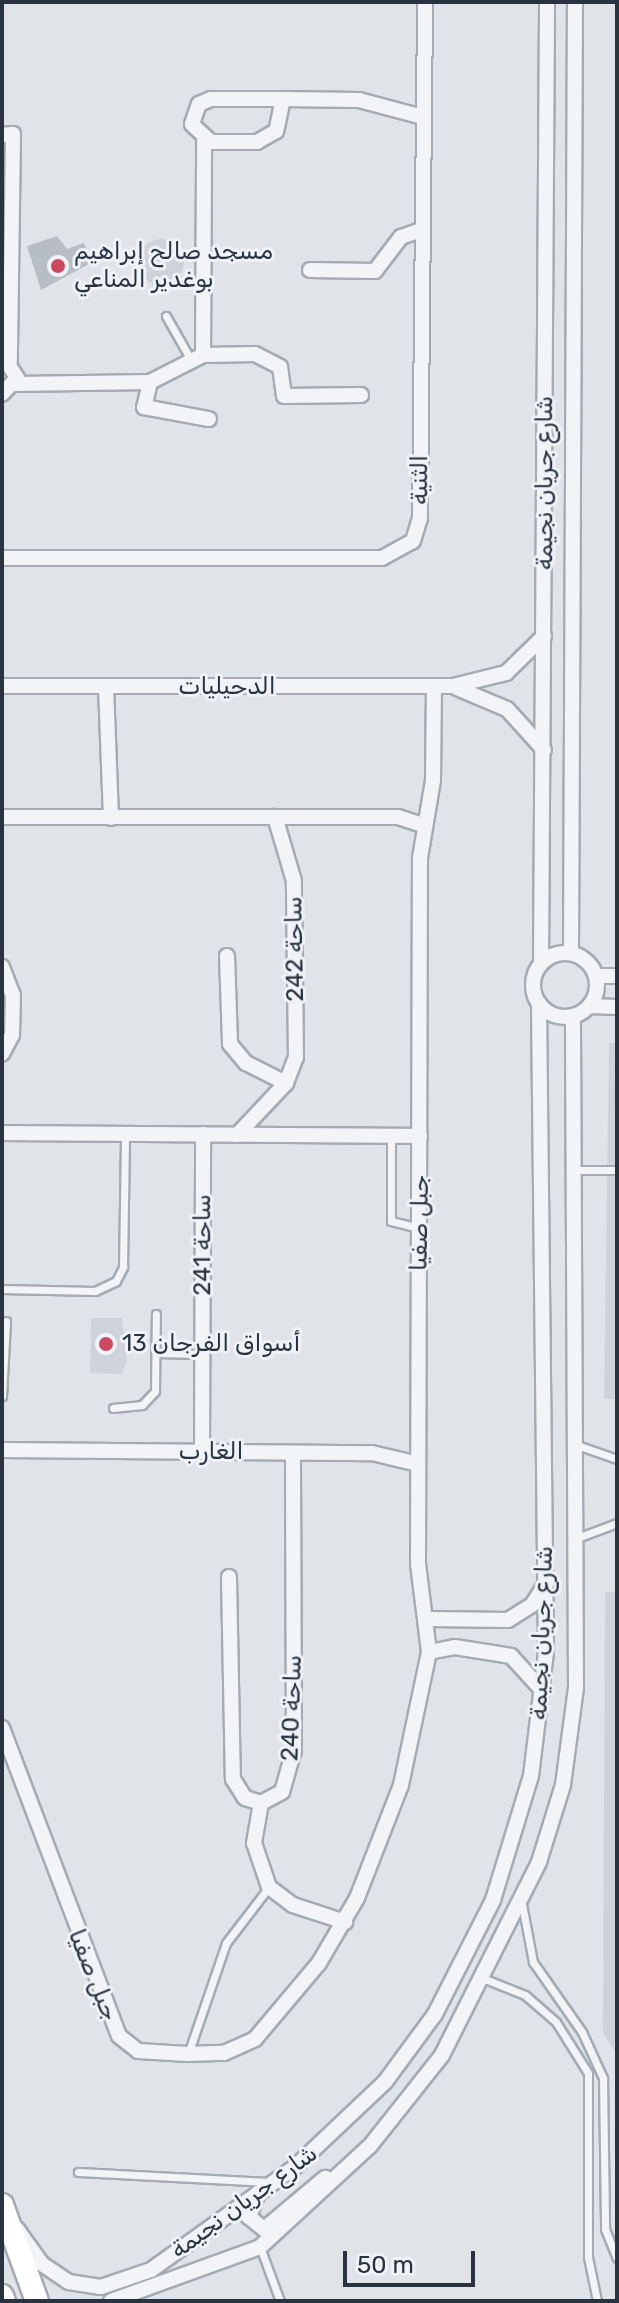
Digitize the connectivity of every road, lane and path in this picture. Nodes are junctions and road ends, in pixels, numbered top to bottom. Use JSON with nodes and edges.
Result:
{"nodes":[{"id":1,"x":425,"y":2,"type":"edge"},
{"id":2,"x":547,"y":2,"type":"edge"},
{"id":3,"x":575,"y":2,"type":"edge"},
{"id":4,"x":283,"y":99,"type":"junction"},
{"id":5,"x":423,"y":117,"type":"junction"},
{"id":6,"x":7,"y":134,"type":"edge"},
{"id":7,"x":204,"y":140,"type":"junction"},
{"id":8,"x":421,"y":230,"type":"junction"},
{"id":9,"x":310,"y":270,"type":"dead end"},
{"id":10,"x":166,"y":316,"type":"dead end"},
{"id":11,"x":197,"y":357,"type":"junction"},
{"id":12,"x":6,"y":360,"type":"edge"},
{"id":13,"x":150,"y":382,"type":"junction"},
{"id":14,"x":15,"y":384,"type":"junction"},
{"id":15,"x":2,"y":394,"type":"edge"},
{"id":16,"x":361,"y":395,"type":"dead end"},
{"id":17,"x":209,"y":419,"type":"dead end"},
{"id":18,"x":2,"y":558,"type":"edge"},
{"id":19,"x":545,"y":635,"type":"junction"},
{"id":20,"x":2,"y":686,"type":"edge"},
{"id":21,"x":434,"y":686,"type":"junction"},
{"id":22,"x":453,"y":686,"type":"junction"},
{"id":23,"x":106,"y":687,"type":"junction"},
{"id":24,"x":544,"y":750,"type":"junction"},
{"id":25,"x":2,"y":817,"type":"edge"},
{"id":26,"x":275,"y":817,"type":"junction"},
{"id":27,"x":111,"y":818,"type":"junction"},
{"id":28,"x":425,"y":826,"type":"junction"},
{"id":29,"x":571,"y":953,"type":"junction"},
{"id":30,"x":227,"y":956,"type":"dead end"},
{"id":31,"x":541,"y":964,"type":"junction"},
{"id":32,"x":2,"y":967,"type":"edge"},
{"id":33,"x":597,"y":976,"type":"junction"},
{"id":34,"x":617,"y":976,"type":"edge"},
{"id":35,"x":539,"y":1003,"type":"junction"},
{"id":36,"x":590,"y":1006,"type":"junction"},
{"id":37,"x":617,"y":1007,"type":"edge"},
{"id":38,"x":573,"y":1016,"type":"junction"},
{"id":39,"x":2,"y":1054,"type":"edge"},
{"id":40,"x":286,"y":1083,"type":"junction"},
{"id":41,"x":2,"y":1133,"type":"edge"},
{"id":42,"x":125,"y":1134,"type":"junction"},
{"id":43,"x":203,"y":1134,"type":"junction"},
{"id":44,"x":237,"y":1135,"type":"junction"},
{"id":45,"x":391,"y":1135,"type":"junction"},
{"id":46,"x":420,"y":1136,"type":"junction"},
{"id":47,"x":573,"y":1170,"type":"junction"},
{"id":48,"x":617,"y":1170,"type":"edge"},
{"id":49,"x":420,"y":1228,"type":"junction"},
{"id":50,"x":2,"y":1289,"type":"edge"},
{"id":51,"x":156,"y":1314,"type":"dead end"},
{"id":52,"x":6,"y":1321,"type":"dead end"},
{"id":53,"x":156,"y":1353,"type":"junction"},
{"id":54,"x":202,"y":1354,"type":"junction"},
{"id":55,"x":2,"y":1396,"type":"edge"},
{"id":56,"x":113,"y":1408,"type":"dead end"},
{"id":57,"x":574,"y":1443,"type":"junction"},
{"id":58,"x":2,"y":1450,"type":"edge"},
{"id":59,"x":202,"y":1452,"type":"junction"},
{"id":60,"x":293,"y":1453,"type":"junction"},
{"id":61,"x":617,"y":1459,"type":"edge"},
{"id":62,"x":418,"y":1464,"type":"junction"},
{"id":63,"x":617,"y":1523,"type":"edge"},
{"id":64,"x":577,"y":1538,"type":"junction"},
{"id":65,"x":229,"y":1577,"type":"dead end"},
{"id":66,"x":547,"y":1582,"type":"junction"},
{"id":67,"x":430,"y":1619,"type":"junction"},
{"id":68,"x":429,"y":1652,"type":"junction"},
{"id":69,"x":543,"y":1691,"type":"junction"},
{"id":70,"x":2,"y":1728,"type":"edge"},
{"id":71,"x":261,"y":1803,"type":"junction"},
{"id":72,"x":269,"y":1887,"type":"junction"},
{"id":73,"x":522,"y":1904,"type":"junction"},
{"id":74,"x":345,"y":1922,"type":"junction"},
{"id":75,"x":485,"y":1979,"type":"junction"},
{"id":76,"x":188,"y":2054,"type":"junction"},
{"id":77,"x":78,"y":2172,"type":"dead end"},
{"id":78,"x":344,"y":2172,"type":"junction"},
{"id":79,"x":272,"y":2183,"type":"junction"},
{"id":80,"x":258,"y":2193,"type":"junction"},
{"id":81,"x":4,"y":2211,"type":"edge"},
{"id":82,"x":260,"y":2247,"type":"junction"},
{"id":83,"x":617,"y":2258,"type":"edge"},
{"id":84,"x":37,"y":2301,"type":"edge"},
{"id":85,"x":111,"y":2301,"type":"edge"},
{"id":86,"x":280,"y":2301,"type":"edge"},
{"id":87,"x":597,"y":2301,"type":"edge"}],
"edges":[{"from":1,"to":5,"type":"street","name":"الثنية"},
{"from":2,"to":19,"type":"street","name":"شارع جريان نجيمة"},
{"from":3,"to":29,"type":"street","name":"شارع جريان نجيمة"},
{"from":4,"to":5,"type":"street"},
{"from":4,"to":7,"type":"street"},
{"from":4,"to":7,"type":"street"},
{"from":5,"to":8,"type":"street","name":"الثنية"},
{"from":6,"to":12,"type":"street"},
{"from":7,"to":11,"type":"street"},
{"from":8,"to":9,"type":"street"},
{"from":8,"to":18,"type":"street","name":"الثنية"},
{"from":10,"to":11,"type":"lane"},
{"from":11,"to":13,"type":"street"},
{"from":11,"to":16,"type":"street"},
{"from":12,"to":14,"type":"street"},
{"from":13,"to":14,"type":"street"},
{"from":13,"to":17,"type":"street"},
{"from":14,"to":15,"type":"street"},
{"from":19,"to":22,"type":"street","name":"الدحيليات"},
{"from":19,"to":24,"type":"street","name":"شارع جريان نجيمة"},
{"from":20,"to":23,"type":"street","name":"الدحيليات"},
{"from":21,"to":22,"type":"street","name":"الدحيليات"},
{"from":21,"to":23,"type":"street","name":"الدحيليات"},
{"from":21,"to":28,"type":"street","name":"جبل صفيا"},
{"from":22,"to":24,"type":"street","name":"الدحيليات"},
{"from":23,"to":27,"type":"street"},
{"from":24,"to":31,"type":"street","name":"شارع جريان نجيمة"},
{"from":25,"to":27,"type":"street"},
{"from":26,"to":27,"type":"street"},
{"from":26,"to":28,"type":"street"},
{"from":26,"to":40,"type":"street","name":"ساحة 242"},
{"from":28,"to":46,"type":"street","name":"جبل صفيا"},
{"from":29,"to":31,"type":"street"},
{"from":29,"to":33,"type":"street"},
{"from":30,"to":40,"type":"street"},
{"from":31,"to":35,"type":"street"},
{"from":32,"to":39,"type":"street"},
{"from":33,"to":34,"type":"street"},
{"from":33,"to":36,"type":"street"},
{"from":35,"to":38,"type":"street"},
{"from":35,"to":66,"type":"street","name":"شارع جريان نجيمة"},
{"from":36,"to":37,"type":"street"},
{"from":36,"to":38,"type":"street"},
{"from":38,"to":47,"type":"street","name":"شارع جريان نجيمة"},
{"from":40,"to":44,"type":"street","name":"ساحة 242"},
{"from":41,"to":42,"type":"street"},
{"from":42,"to":43,"type":"street"},
{"from":42,"to":50,"type":"lane"},
{"from":43,"to":44,"type":"street"},
{"from":43,"to":54,"type":"street","name":"ساحة 241"},
{"from":44,"to":45,"type":"street"},
{"from":45,"to":46,"type":"street"},
{"from":45,"to":49,"type":"lane"},
{"from":46,"to":49,"type":"street","name":"جبل صفيا"},
{"from":47,"to":48,"type":"lane"},
{"from":47,"to":57,"type":"street","name":"شارع جريان نجيمة"},
{"from":49,"to":62,"type":"street","name":"جبل صفيا"},
{"from":51,"to":53,"type":"lane"},
{"from":52,"to":55,"type":"lane"},
{"from":53,"to":54,"type":"lane"},
{"from":53,"to":56,"type":"lane"},
{"from":54,"to":59,"type":"street","name":"ساحة 241"},
{"from":57,"to":61,"type":"lane"},
{"from":57,"to":64,"type":"street","name":"شارع جريان نجيمة"},
{"from":58,"to":59,"type":"street","name":"الغارب"},
{"from":59,"to":60,"type":"street","name":"الغارب"},
{"from":60,"to":62,"type":"street","name":"الغارب"},
{"from":60,"to":71,"type":"street","name":"ساحة 240"},
{"from":62,"to":67,"type":"street","name":"جبل صفيا"},
{"from":63,"to":64,"type":"lane"},
{"from":64,"to":73,"type":"street","name":"شارع جريان نجيمة"},
{"from":65,"to":71,"type":"street"},
{"from":66,"to":67,"type":"street"},
{"from":66,"to":69,"type":"street","name":"شارع جريان نجيمة"},
{"from":67,"to":68,"type":"street","name":"جبل صفيا"},
{"from":68,"to":69,"type":"street"},
{"from":68,"to":74,"type":"street","name":"جبل صفيا"},
{"from":69,"to":79,"type":"street","name":"شارع جريان نجيمة"},
{"from":70,"to":76,"type":"street","name":"جبل صفيا"},
{"from":71,"to":72,"type":"street"},
{"from":72,"to":74,"type":"street"},
{"from":72,"to":76,"type":"lane"},
{"from":73,"to":75,"type":"street","name":"شارع جريان نجيمة"},
{"from":73,"to":83,"type":"lane"},
{"from":74,"to":76,"type":"street","name":"جبل صفيا"},
{"from":75,"to":78,"type":"street","name":"شارع جريان نجيمة"},
{"from":75,"to":87,"type":"lane"},
{"from":77,"to":79,"type":"lane"},
{"from":78,"to":80,"type":"street"},
{"from":78,"to":82,"type":"street","name":"شارع جريان نجيمة"},
{"from":79,"to":80,"type":"street","name":"شارع جريان نجيمة"},
{"from":80,"to":81,"type":"street","name":"شارع جريان نجيمة"},
{"from":81,"to":84,"type":"main road"},
{"from":82,"to":85,"type":"street","name":"شارع جريان نجيمة"},
{"from":82,"to":86,"type":"lane"}]}
